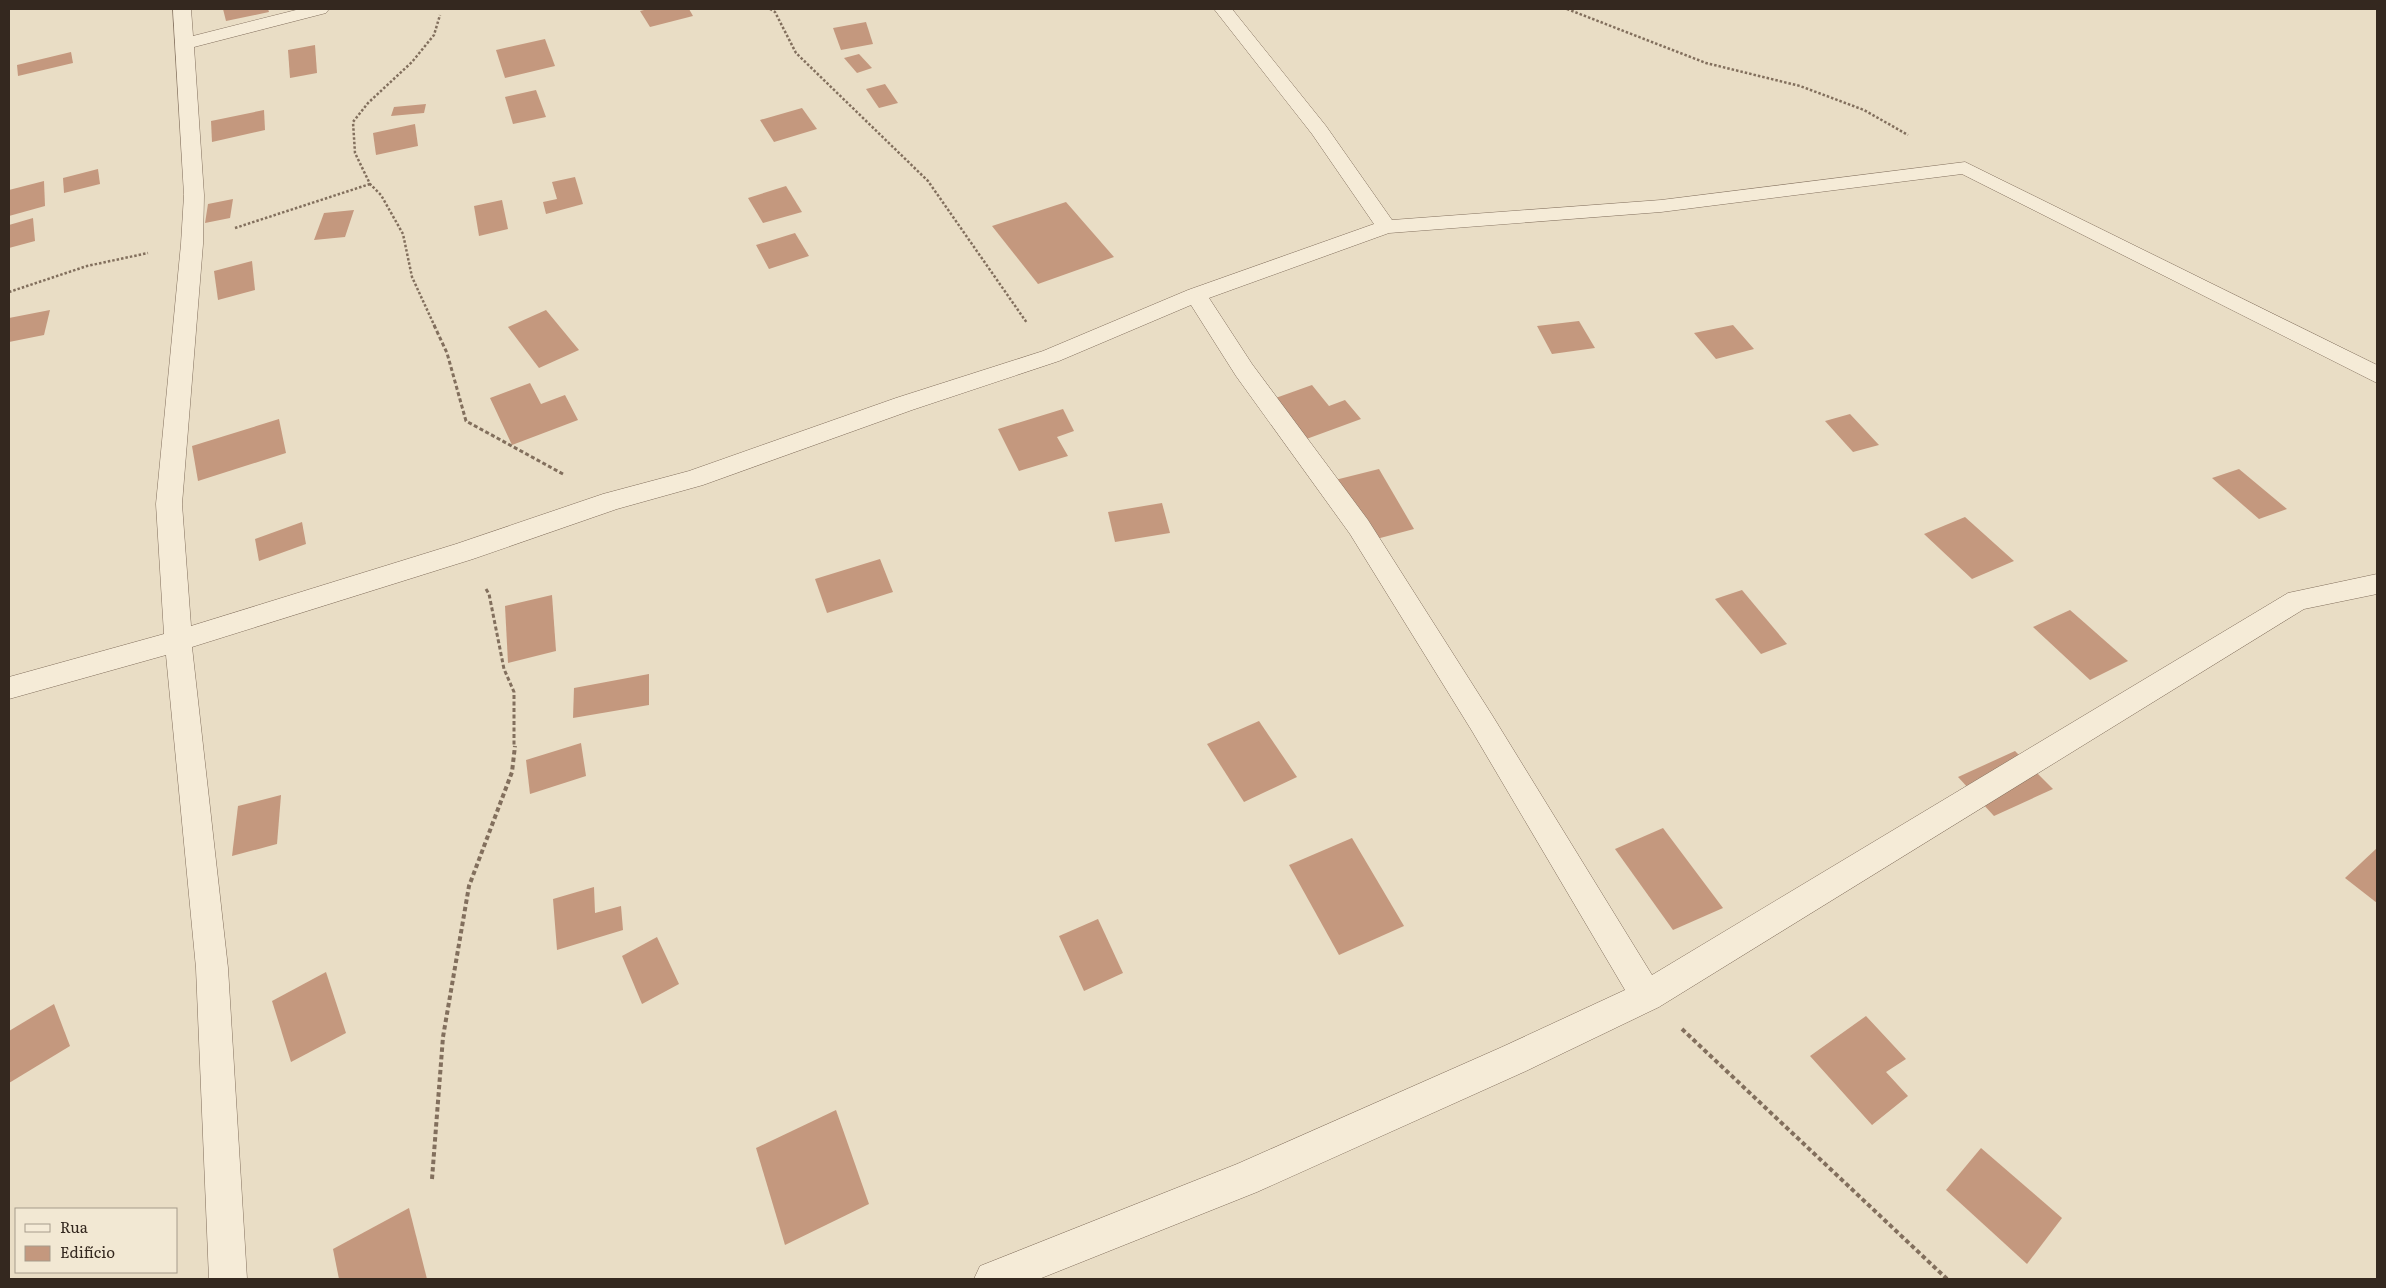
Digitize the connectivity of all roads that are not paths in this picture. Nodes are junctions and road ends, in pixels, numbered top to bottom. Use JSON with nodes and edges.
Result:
{"nodes":[{"id":1,"x":182,"y":9,"type":"edge"},
{"id":2,"x":320,"y":9,"type":"edge"},
{"id":3,"x":1223,"y":9,"type":"edge"},
{"id":4,"x":185,"y":44,"type":"junction"},
{"id":5,"x":1386,"y":227,"type":"junction"},
{"id":6,"x":1196,"y":295,"type":"junction"},
{"id":7,"x":2377,"y":375,"type":"edge"},
{"id":8,"x":2377,"y":584,"type":"edge"},
{"id":9,"x":178,"y":641,"type":"junction"},
{"id":10,"x":9,"y":688,"type":"edge"},
{"id":11,"x":1647,"y":996,"type":"junction"},
{"id":12,"x":228,"y":1279,"type":"edge"},
{"id":13,"x":993,"y":1279,"type":"edge"}],
"edges":[{"from":1,"to":4,"type":"street"},
{"from":2,"to":4,"type":"street"},
{"from":3,"to":5,"type":"street"},
{"from":4,"to":9,"type":"street"},
{"from":5,"to":6,"type":"street"},
{"from":5,"to":7,"type":"street"},
{"from":6,"to":9,"type":"street"},
{"from":6,"to":11,"type":"street"},
{"from":8,"to":11,"type":"street"},
{"from":9,"to":10,"type":"street"},
{"from":9,"to":12,"type":"street"},
{"from":11,"to":13,"type":"street"}]}
